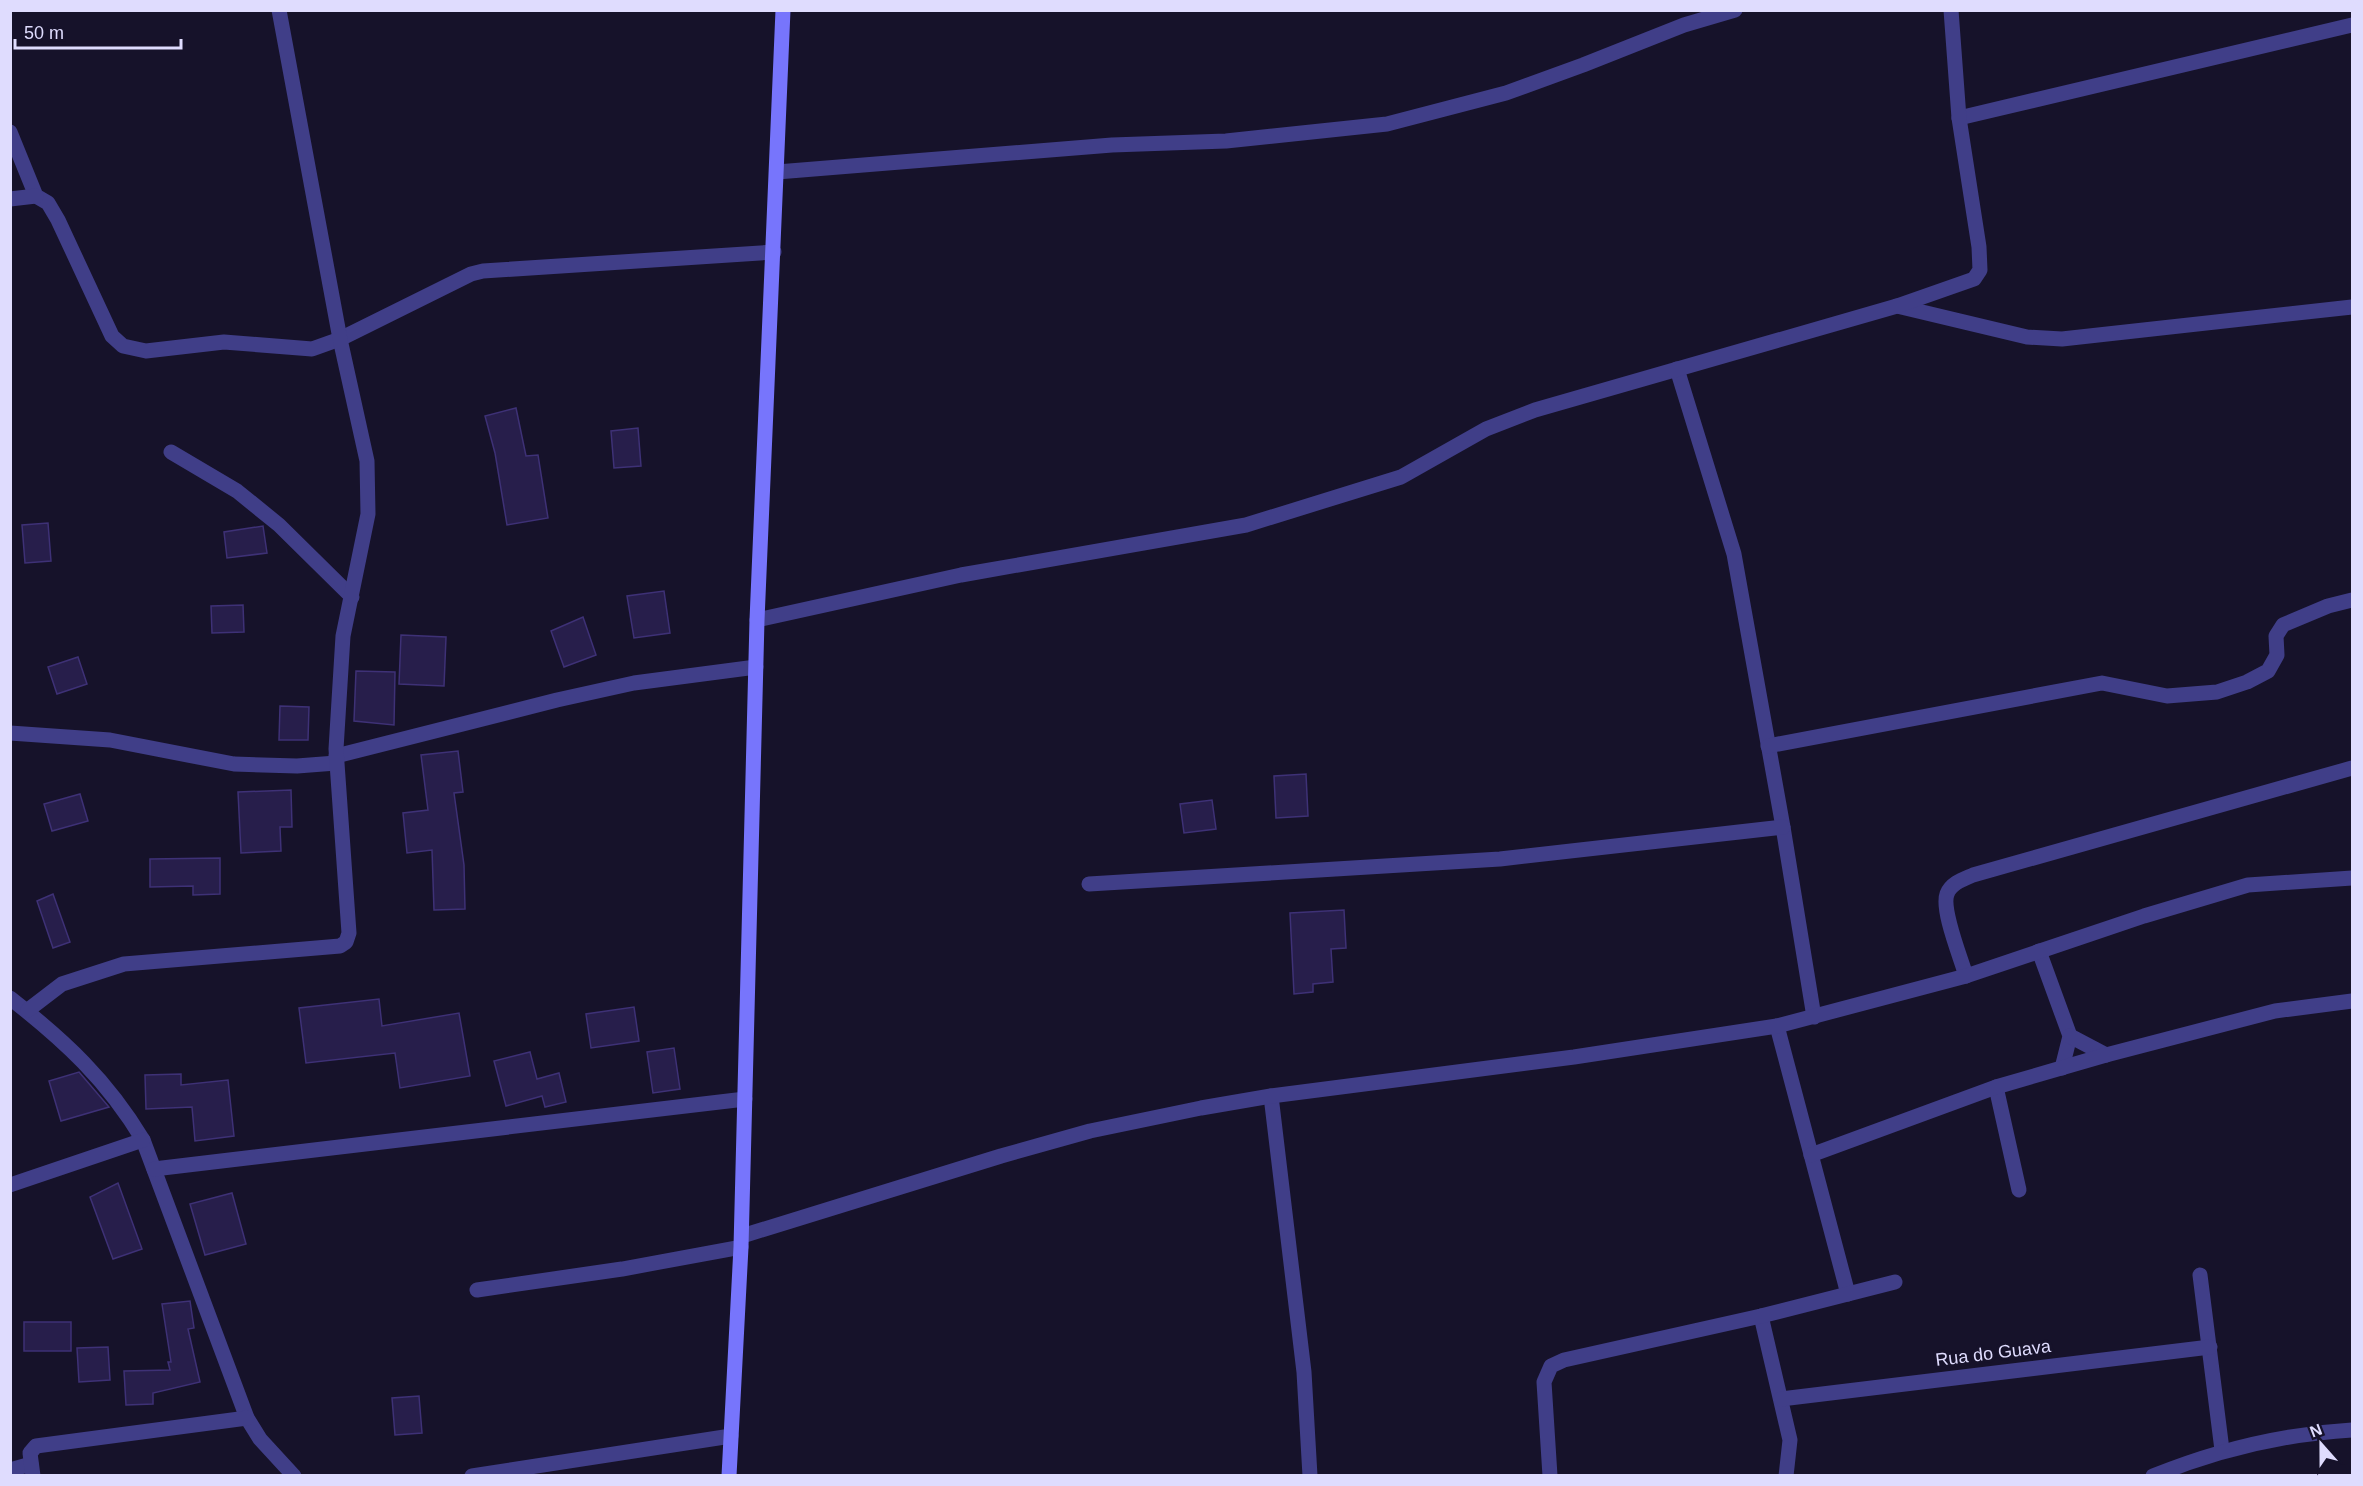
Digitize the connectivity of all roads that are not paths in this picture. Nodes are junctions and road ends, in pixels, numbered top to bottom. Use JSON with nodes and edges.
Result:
{"nodes":[{"id":1,"x":279,"y":10,"type":"edge"},
{"id":2,"x":783,"y":10,"type":"edge"},
{"id":3,"x":1735,"y":10,"type":"edge"},
{"id":4,"x":1951,"y":10,"type":"edge"},
{"id":5,"x":2352,"y":25,"type":"edge"},
{"id":6,"x":1959,"y":118,"type":"junction"},
{"id":7,"x":10,"y":132,"type":"edge"},
{"id":8,"x":777,"y":172,"type":"junction"},
{"id":9,"x":36,"y":196,"type":"junction"},
{"id":10,"x":10,"y":199,"type":"edge"},
{"id":11,"x":774,"y":252,"type":"junction"},
{"id":12,"x":1897,"y":306,"type":"junction"},
{"id":13,"x":2352,"y":307,"type":"edge"},
{"id":14,"x":340,"y":339,"type":"junction"},
{"id":15,"x":1677,"y":369,"type":"junction"},
{"id":16,"x":171,"y":452,"type":"dead end"},
{"id":17,"x":352,"y":597,"type":"junction"},
{"id":18,"x":2352,"y":600,"type":"edge"},
{"id":19,"x":757,"y":620,"type":"junction"},
{"id":20,"x":756,"y":667,"type":"junction"},
{"id":21,"x":10,"y":733,"type":"edge"},
{"id":22,"x":1768,"y":747,"type":"junction"},
{"id":23,"x":336,"y":759,"type":"junction"},
{"id":24,"x":2352,"y":768,"type":"edge"},
{"id":25,"x":1783,"y":828,"type":"junction"},
{"id":26,"x":2352,"y":878,"type":"edge"},
{"id":27,"x":1089,"y":884,"type":"dead end"},
{"id":28,"x":2039,"y":951,"type":"junction"},
{"id":29,"x":1966,"y":976,"type":"junction"},
{"id":30,"x":10,"y":998,"type":"edge"},
{"id":31,"x":2352,"y":1002,"type":"edge"},
{"id":32,"x":28,"y":1010,"type":"junction"},
{"id":33,"x":1814,"y":1017,"type":"junction"},
{"id":34,"x":1777,"y":1026,"type":"junction"},
{"id":35,"x":2070,"y":1036,"type":"junction"},
{"id":36,"x":2106,"y":1055,"type":"junction"},
{"id":37,"x":2062,"y":1068,"type":"junction"},
{"id":38,"x":1996,"y":1087,"type":"junction"},
{"id":39,"x":1271,"y":1096,"type":"junction"},
{"id":40,"x":746,"y":1099,"type":"junction"},
{"id":41,"x":143,"y":1140,"type":"junction"},
{"id":42,"x":1811,"y":1155,"type":"junction"},
{"id":43,"x":154,"y":1169,"type":"junction"},
{"id":44,"x":10,"y":1185,"type":"edge"},
{"id":45,"x":2019,"y":1190,"type":"dead end"},
{"id":46,"x":742,"y":1241,"type":"junction"},
{"id":47,"x":2200,"y":1275,"type":"dead end"},
{"id":48,"x":1895,"y":1282,"type":"dead end"},
{"id":49,"x":477,"y":1290,"type":"dead end"},
{"id":50,"x":1848,"y":1294,"type":"junction"},
{"id":51,"x":1761,"y":1316,"type":"junction"},
{"id":52,"x":2210,"y":1347,"type":"junction"},
{"id":53,"x":1781,"y":1399,"type":"junction"},
{"id":54,"x":248,"y":1418,"type":"junction"},
{"id":55,"x":2352,"y":1430,"type":"edge"},
{"id":56,"x":731,"y":1436,"type":"junction"},
{"id":57,"x":2222,"y":1450,"type":"junction"},
{"id":58,"x":10,"y":1470,"type":"edge"},
{"id":59,"x":32,"y":1470,"type":"edge"},
{"id":60,"x":2175,"y":1471,"type":"edge"},
{"id":61,"x":294,"y":1476,"type":"edge"},
{"id":62,"x":472,"y":1476,"type":"edge"},
{"id":63,"x":729,"y":1476,"type":"edge"},
{"id":64,"x":1310,"y":1476,"type":"edge"},
{"id":65,"x":1550,"y":1476,"type":"edge"},
{"id":66,"x":1786,"y":1476,"type":"edge"},
{"id":67,"x":2153,"y":1476,"type":"edge"}],
"edges":[{"from":1,"to":14,"type":"street"},
{"from":2,"to":8,"type":"street"},
{"from":3,"to":8,"type":"street"},
{"from":4,"to":6,"type":"street"},
{"from":5,"to":6,"type":"street"},
{"from":6,"to":12,"type":"street"},
{"from":7,"to":9,"type":"street"},
{"from":8,"to":11,"type":"street"},
{"from":9,"to":10,"type":"street"},
{"from":9,"to":14,"type":"street"},
{"from":11,"to":14,"type":"street"},
{"from":11,"to":19,"type":"street"},
{"from":12,"to":13,"type":"street"},
{"from":12,"to":15,"type":"street"},
{"from":14,"to":17,"type":"street"},
{"from":15,"to":19,"type":"street"},
{"from":15,"to":22,"type":"street"},
{"from":16,"to":17,"type":"street"},
{"from":17,"to":23,"type":"street"},
{"from":18,"to":22,"type":"street"},
{"from":19,"to":20,"type":"street"},
{"from":20,"to":23,"type":"street"},
{"from":20,"to":40,"type":"street"},
{"from":21,"to":23,"type":"street"},
{"from":22,"to":25,"type":"street"},
{"from":23,"to":32,"type":"street"},
{"from":24,"to":29,"type":"street"},
{"from":25,"to":27,"type":"street"},
{"from":25,"to":33,"type":"street"},
{"from":26,"to":28,"type":"street"},
{"from":28,"to":29,"type":"street"},
{"from":28,"to":35,"type":"street"},
{"from":29,"to":33,"type":"street"},
{"from":30,"to":32,"type":"street"},
{"from":31,"to":36,"type":"street"},
{"from":32,"to":41,"type":"street"},
{"from":33,"to":34,"type":"street"},
{"from":34,"to":39,"type":"street"},
{"from":34,"to":42,"type":"street"},
{"from":35,"to":36,"type":"street"},
{"from":35,"to":37,"type":"street"},
{"from":36,"to":37,"type":"street"},
{"from":37,"to":38,"type":"street"},
{"from":38,"to":42,"type":"street"},
{"from":38,"to":45,"type":"street"},
{"from":39,"to":46,"type":"street"},
{"from":39,"to":64,"type":"street"},
{"from":40,"to":43,"type":"street"},
{"from":40,"to":46,"type":"street"},
{"from":41,"to":43,"type":"street"},
{"from":41,"to":44,"type":"street"},
{"from":42,"to":50,"type":"street"},
{"from":43,"to":54,"type":"street"},
{"from":46,"to":49,"type":"street"},
{"from":46,"to":56,"type":"street"},
{"from":47,"to":52,"type":"street"},
{"from":48,"to":50,"type":"street"},
{"from":50,"to":51,"type":"street"},
{"from":51,"to":53,"type":"street"},
{"from":51,"to":65,"type":"street"},
{"from":52,"to":53,"type":"street","name":"Rua do Guava"},
{"from":52,"to":57,"type":"street"},
{"from":53,"to":66,"type":"street"},
{"from":54,"to":59,"type":"street"},
{"from":54,"to":61,"type":"street"},
{"from":55,"to":57,"type":"street"},
{"from":56,"to":62,"type":"street"},
{"from":56,"to":63,"type":"street"},
{"from":57,"to":60,"type":"street"},
{"from":58,"to":59,"type":"street"},
{"from":60,"to":67,"type":"street"}]}
